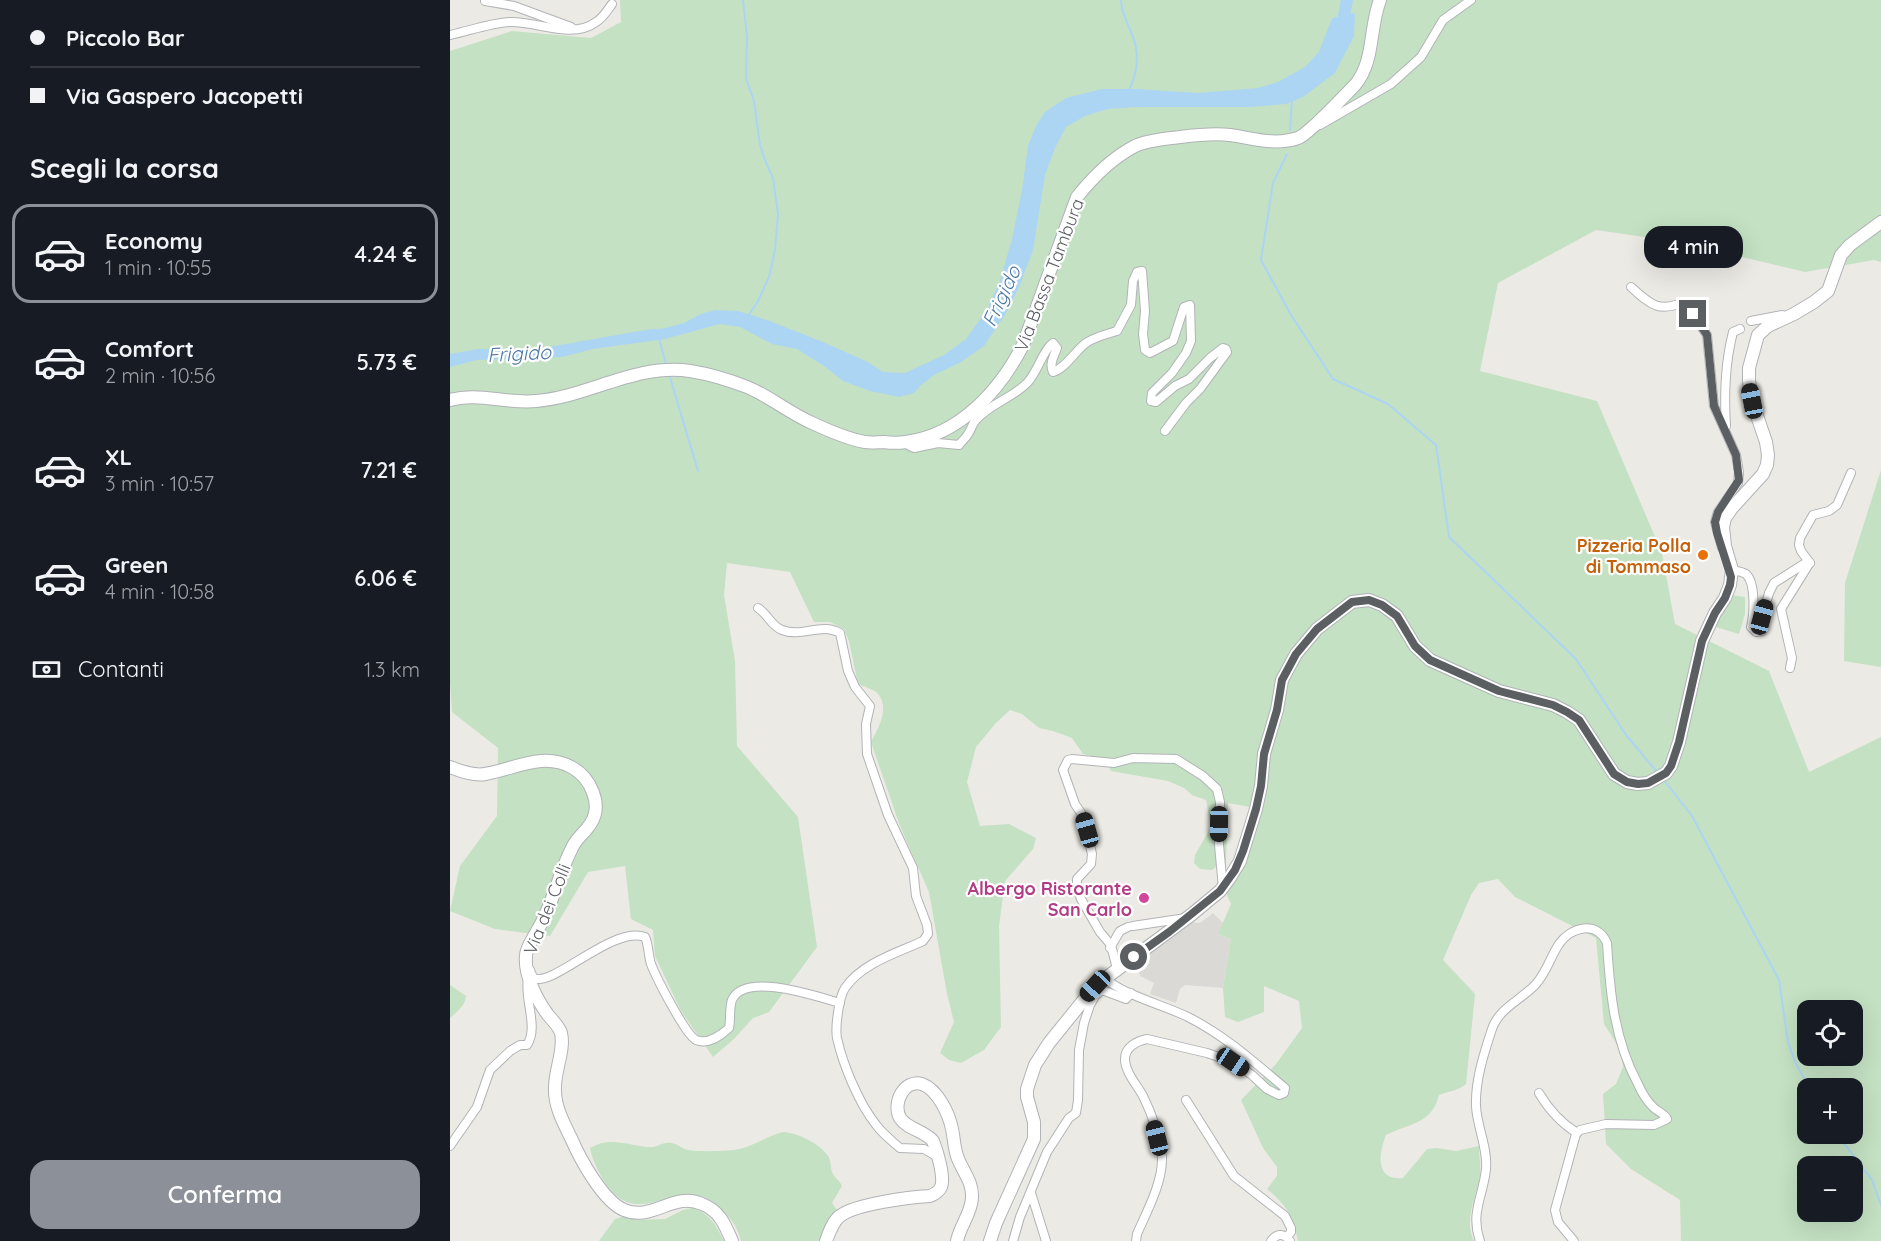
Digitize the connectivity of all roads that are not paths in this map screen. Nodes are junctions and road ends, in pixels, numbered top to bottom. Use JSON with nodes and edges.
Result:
{"nodes":[{"id":1,"x":485,"y":0,"type":"edge"},
{"id":2,"x":1380,"y":0,"type":"edge"},
{"id":3,"x":1471,"y":0,"type":"edge"},
{"id":4,"x":612,"y":4,"type":"dead end"},
{"id":5,"x":576,"y":30,"type":"junction"},
{"id":6,"x":450,"y":35,"type":"edge"},
{"id":7,"x":1300,"y":137,"type":"junction"},
{"id":8,"x":1881,"y":222,"type":"edge"},
{"id":9,"x":1631,"y":287,"type":"dead end"},
{"id":10,"x":1794,"y":314,"type":"junction"},
{"id":11,"x":1751,"y":321,"type":"dead end"},
{"id":12,"x":1740,"y":329,"type":"dead end"},
{"id":13,"x":450,"y":400,"type":"edge"},
{"id":14,"x":1726,"y":429,"type":"junction"},
{"id":15,"x":1165,"y":430,"type":"dead end"},
{"id":16,"x":904,"y":443,"type":"junction"},
{"id":17,"x":1851,"y":473,"type":"dead end"},
{"id":18,"x":1810,"y":563,"type":"junction"},
{"id":19,"x":1731,"y":574,"type":"junction"},
{"id":20,"x":758,"y":608,"type":"dead end"},
{"id":21,"x":1790,"y":668,"type":"dead end"},
{"id":22,"x":450,"y":767,"type":"edge"},
{"id":23,"x":1223,"y":888,"type":"junction"},
{"id":24,"x":1187,"y":918,"type":"junction"},
{"id":25,"x":534,"y":937,"type":"junction"},
{"id":26,"x":1111,"y":946,"type":"junction"},
{"id":27,"x":1117,"y":969,"type":"junction"},
{"id":28,"x":529,"y":975,"type":"junction"},
{"id":29,"x":1104,"y":978,"type":"junction"},
{"id":30,"x":1131,"y":993,"type":"junction"},
{"id":31,"x":840,"y":1003,"type":"junction"},
{"id":32,"x":1539,"y":1093,"type":"dead end"},
{"id":33,"x":1186,"y":1100,"type":"dead end"},
{"id":34,"x":1577,"y":1133,"type":"junction"},
{"id":35,"x":450,"y":1146,"type":"edge"},
{"id":36,"x":938,"y":1157,"type":"junction"},
{"id":37,"x":1031,"y":1193,"type":"junction"},
{"id":38,"x":1289,"y":1239,"type":"edge"},
{"id":39,"x":732,"y":1241,"type":"edge"},
{"id":40,"x":826,"y":1241,"type":"edge"},
{"id":41,"x":957,"y":1241,"type":"edge"},
{"id":42,"x":990,"y":1241,"type":"edge"},
{"id":43,"x":1013,"y":1241,"type":"edge"},
{"id":44,"x":1046,"y":1241,"type":"edge"},
{"id":45,"x":1136,"y":1241,"type":"edge"},
{"id":46,"x":1271,"y":1241,"type":"edge"},
{"id":47,"x":1480,"y":1241,"type":"edge"},
{"id":48,"x":1574,"y":1241,"type":"edge"}],
"edges":[{"from":1,"to":5,"type":"street"},
{"from":2,"to":7,"type":"street"},
{"from":3,"to":7,"type":"street"},
{"from":4,"to":5,"type":"street"},
{"from":5,"to":6,"type":"street"},
{"from":7,"to":16,"type":"street","name":"Via Bassa Tambura"},
{"from":8,"to":10,"type":"street"},
{"from":9,"to":14,"type":"street"},
{"from":10,"to":11,"type":"street"},
{"from":10,"to":19,"type":"street"},
{"from":12,"to":14,"type":"street"},
{"from":13,"to":16,"type":"street","name":"Via Bassa Tambura"},
{"from":14,"to":19,"type":"street"},
{"from":15,"to":16,"type":"street"},
{"from":17,"to":18,"type":"street"},
{"from":18,"to":19,"type":"street"},
{"from":18,"to":21,"type":"street"},
{"from":19,"to":23,"type":"street"},
{"from":20,"to":31,"type":"street"},
{"from":22,"to":25,"type":"street","name":"Via dei Colli"},
{"from":23,"to":24,"type":"street"},
{"from":23,"to":26,"type":"street"},
{"from":24,"to":26,"type":"street"},
{"from":24,"to":27,"type":"street"},
{"from":25,"to":28,"type":"street","name":"Via dei Colli"},
{"from":25,"to":31,"type":"street"},
{"from":26,"to":27,"type":"street"},
{"from":27,"to":29,"type":"street"},
{"from":28,"to":35,"type":"street"},
{"from":28,"to":39,"type":"street","name":"Via dei Colli"},
{"from":29,"to":30,"type":"street"},
{"from":29,"to":42,"type":"street"},
{"from":30,"to":37,"type":"street"},
{"from":30,"to":45,"type":"street"},
{"from":31,"to":36,"type":"street"},
{"from":32,"to":34,"type":"street"},
{"from":33,"to":38,"type":"street"},
{"from":34,"to":47,"type":"street"},
{"from":34,"to":48,"type":"street"},
{"from":36,"to":40,"type":"street"},
{"from":36,"to":41,"type":"street"},
{"from":37,"to":43,"type":"street"},
{"from":37,"to":44,"type":"street"},
{"from":38,"to":46,"type":"street"}]}
